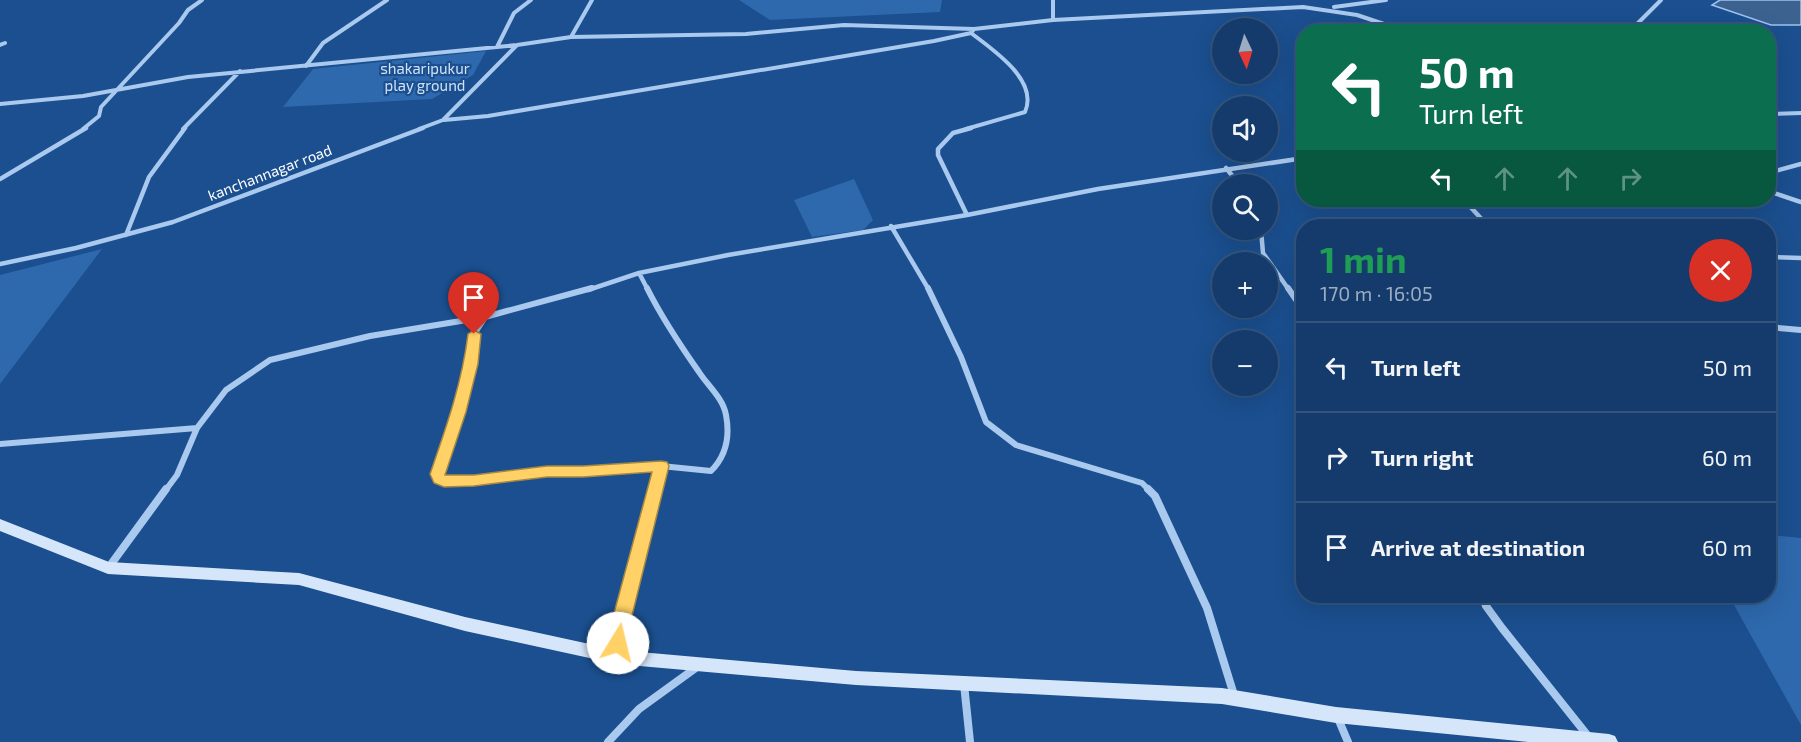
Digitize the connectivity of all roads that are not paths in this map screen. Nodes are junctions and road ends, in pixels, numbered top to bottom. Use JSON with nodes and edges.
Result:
{"nodes":[{"id":1,"x":202,"y":0,"type":"edge"},
{"id":2,"x":387,"y":0,"type":"edge"},
{"id":3,"x":531,"y":0,"type":"edge"},
{"id":4,"x":592,"y":0,"type":"edge"},
{"id":5,"x":1053,"y":0,"type":"edge"},
{"id":6,"x":1386,"y":0,"type":"edge"},
{"id":7,"x":1661,"y":0,"type":"edge"},
{"id":8,"x":1330,"y":8,"type":"junction"},
{"id":9,"x":1053,"y":20,"type":"junction"},
{"id":10,"x":1388,"y":24,"type":"edge"},
{"id":11,"x":1637,"y":24,"type":"edge"},
{"id":12,"x":972,"y":31,"type":"junction"},
{"id":13,"x":571,"y":37,"type":"junction"},
{"id":14,"x":5,"y":43,"type":"dead end"},
{"id":15,"x":0,"y":45,"type":"edge"},
{"id":16,"x":517,"y":45,"type":"junction"},
{"id":17,"x":497,"y":47,"type":"junction"},
{"id":18,"x":306,"y":66,"type":"junction"},
{"id":19,"x":240,"y":71,"type":"junction"},
{"id":20,"x":116,"y":90,"type":"junction"},
{"id":21,"x":0,"y":104,"type":"edge"},
{"id":22,"x":1801,"y":113,"type":"edge"},
{"id":23,"x":1776,"y":114,"type":"edge"},
{"id":24,"x":443,"y":120,"type":"junction"},
{"id":25,"x":1296,"y":159,"type":"edge"},
{"id":26,"x":1801,"y":164,"type":"edge"},
{"id":27,"x":1226,"y":168,"type":"junction"},
{"id":28,"x":1776,"y":172,"type":"edge"},
{"id":29,"x":1231,"y":174,"type":"edge"},
{"id":30,"x":0,"y":179,"type":"edge"},
{"id":31,"x":1776,"y":194,"type":"edge"},
{"id":32,"x":1801,"y":202,"type":"edge"},
{"id":33,"x":1470,"y":207,"type":"edge"},
{"id":34,"x":968,"y":215,"type":"junction"},
{"id":35,"x":1482,"y":219,"type":"edge"},
{"id":36,"x":891,"y":226,"type":"junction"},
{"id":37,"x":126,"y":235,"type":"junction"},
{"id":38,"x":1262,"y":240,"type":"edge"},
{"id":39,"x":1776,"y":257,"type":"edge"},
{"id":40,"x":1801,"y":258,"type":"edge"},
{"id":41,"x":0,"y":264,"type":"edge"},
{"id":42,"x":639,"y":273,"type":"junction"},
{"id":43,"x":1296,"y":300,"type":"edge"},
{"id":44,"x":485,"y":316,"type":"junction"},
{"id":45,"x":1776,"y":327,"type":"edge"},
{"id":46,"x":1801,"y":330,"type":"edge"},
{"id":47,"x":197,"y":428,"type":"junction"},
{"id":48,"x":0,"y":444,"type":"edge"},
{"id":49,"x":661,"y":466,"type":"junction"},
{"id":50,"x":0,"y":525,"type":"edge"},
{"id":51,"x":108,"y":568,"type":"junction"},
{"id":52,"x":1485,"y":603,"type":"edge"},
{"id":53,"x":617,"y":657,"type":"junction"},
{"id":54,"x":700,"y":665,"type":"junction"},
{"id":55,"x":964,"y":684,"type":"junction"},
{"id":56,"x":1235,"y":698,"type":"junction"},
{"id":57,"x":1336,"y":715,"type":"junction"},
{"id":58,"x":1591,"y":740,"type":"junction"},
{"id":59,"x":608,"y":742,"type":"edge"},
{"id":60,"x":970,"y":742,"type":"edge"},
{"id":61,"x":1348,"y":742,"type":"edge"},
{"id":62,"x":1609,"y":742,"type":"edge"}],
"edges":[{"from":1,"to":20,"type":"street"},
{"from":2,"to":18,"type":"street"},
{"from":3,"to":17,"type":"street"},
{"from":4,"to":13,"type":"street"},
{"from":5,"to":9,"type":"street"},
{"from":6,"to":8,"type":"street"},
{"from":7,"to":11,"type":"street"},
{"from":8,"to":9,"type":"street"},
{"from":8,"to":10,"type":"street"},
{"from":9,"to":12,"type":"street"},
{"from":12,"to":13,"type":"street"},
{"from":12,"to":24,"type":"street"},
{"from":12,"to":34,"type":"street"},
{"from":13,"to":16,"type":"street"},
{"from":14,"to":15,"type":"street"},
{"from":16,"to":17,"type":"street"},
{"from":16,"to":24,"type":"street","name":"kanchannagar road"},
{"from":17,"to":18,"type":"street"},
{"from":18,"to":19,"type":"street"},
{"from":19,"to":20,"type":"street"},
{"from":19,"to":37,"type":"street"},
{"from":20,"to":21,"type":"street"},
{"from":20,"to":30,"type":"street"},
{"from":22,"to":23,"type":"street"},
{"from":24,"to":37,"type":"street","name":"kanchannagar road"},
{"from":25,"to":27,"type":"street"},
{"from":26,"to":28,"type":"street"},
{"from":27,"to":29,"type":"street"},
{"from":27,"to":34,"type":"street"},
{"from":31,"to":32,"type":"street"},
{"from":33,"to":35,"type":"street"},
{"from":34,"to":36,"type":"street"},
{"from":36,"to":42,"type":"street"},
{"from":36,"to":56,"type":"street"},
{"from":37,"to":41,"type":"street","name":"kanchannagar road"},
{"from":38,"to":43,"type":"street"},
{"from":39,"to":40,"type":"street"},
{"from":42,"to":44,"type":"street"},
{"from":42,"to":49,"type":"street"},
{"from":44,"to":47,"type":"street"},
{"from":44,"to":49,"type":"street"},
{"from":45,"to":46,"type":"street"},
{"from":47,"to":48,"type":"street"},
{"from":47,"to":51,"type":"street"},
{"from":49,"to":53,"type":"street"},
{"from":50,"to":51,"type":"main road"},
{"from":51,"to":53,"type":"main road"},
{"from":52,"to":58,"type":"street"},
{"from":53,"to":54,"type":"main road"},
{"from":54,"to":55,"type":"main road"},
{"from":54,"to":59,"type":"street"},
{"from":55,"to":56,"type":"main road"},
{"from":55,"to":60,"type":"street"},
{"from":56,"to":57,"type":"main road"},
{"from":57,"to":58,"type":"main road"},
{"from":57,"to":61,"type":"street"},
{"from":58,"to":62,"type":"main road"}]}
